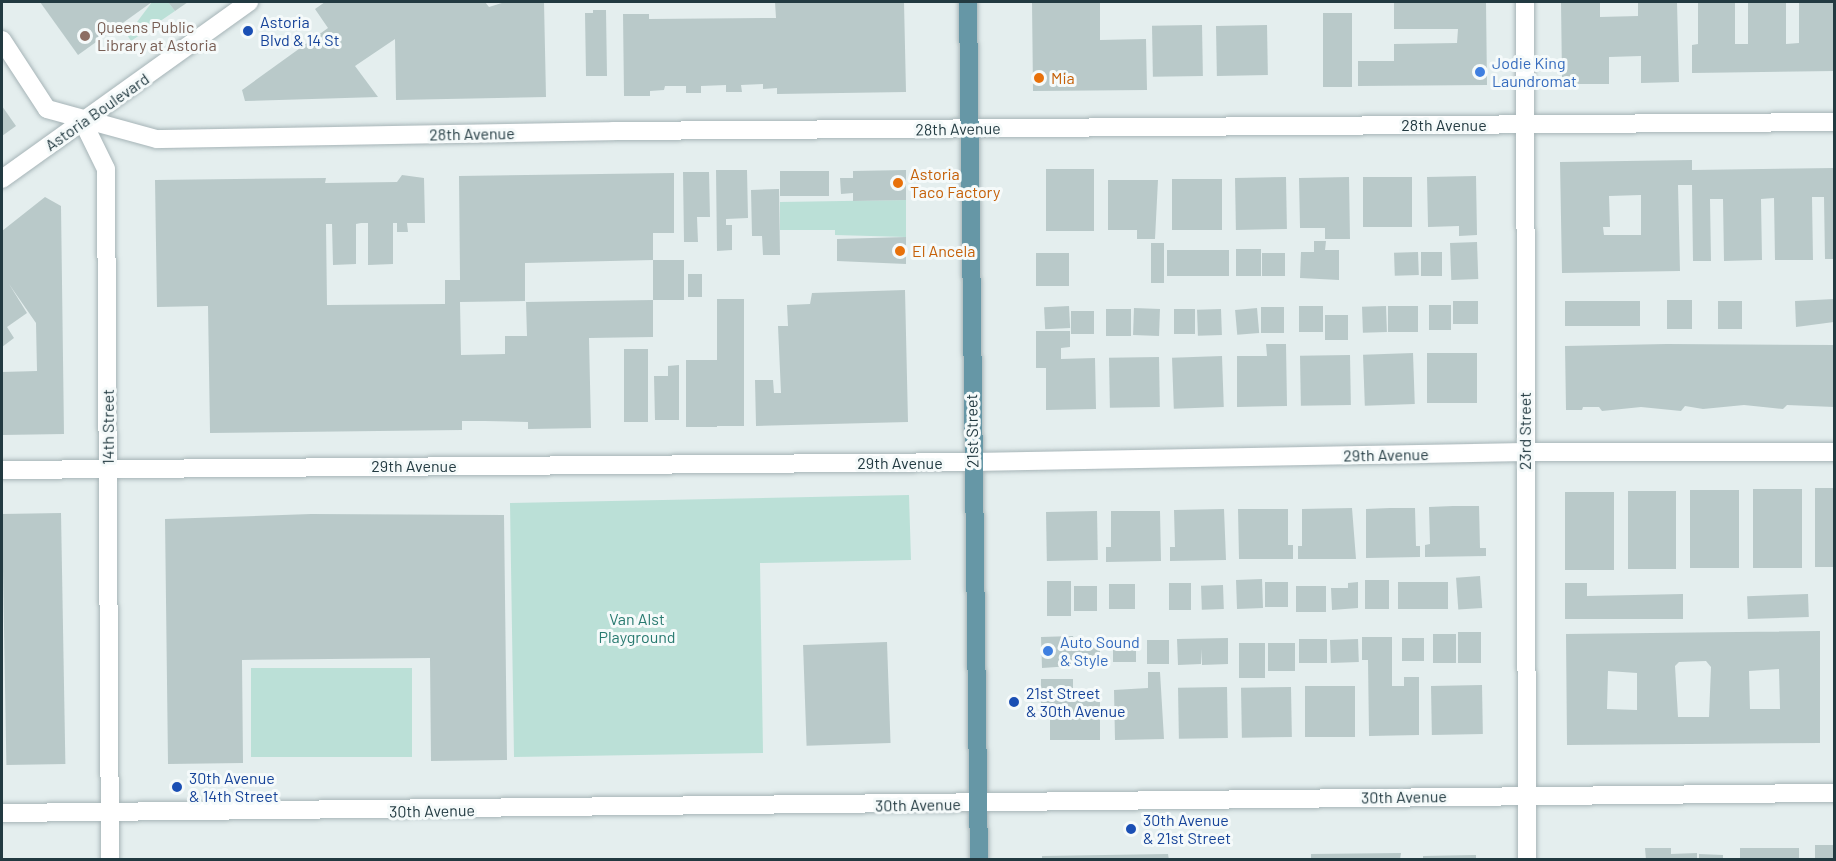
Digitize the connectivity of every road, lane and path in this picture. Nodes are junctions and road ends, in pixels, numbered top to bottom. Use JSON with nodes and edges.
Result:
{"nodes":[{"id":1,"x":249,"y":2,"type":"edge"},
{"id":2,"x":968,"y":2,"type":"edge"},
{"id":3,"x":1525,"y":2,"type":"edge"},
{"id":4,"x":2,"y":40,"type":"edge"},
{"id":5,"x":84,"y":122,"type":"junction"},
{"id":6,"x":1834,"y":122,"type":"edge"},
{"id":7,"x":1526,"y":124,"type":"junction"},
{"id":8,"x":970,"y":128,"type":"junction"},
{"id":9,"x":2,"y":179,"type":"edge"},
{"id":10,"x":1525,"y":452,"type":"junction"},
{"id":11,"x":1834,"y":452,"type":"edge"},
{"id":12,"x":972,"y":462,"type":"junction"},
{"id":13,"x":109,"y":469,"type":"junction"},
{"id":14,"x":2,"y":470,"type":"edge"},
{"id":15,"x":1834,"y":793,"type":"edge"},
{"id":16,"x":1526,"y":795,"type":"junction"},
{"id":17,"x":979,"y":805,"type":"junction"},
{"id":18,"x":2,"y":813,"type":"edge"},
{"id":19,"x":110,"y":814,"type":"junction"},
{"id":20,"x":110,"y":860,"type":"edge"},
{"id":21,"x":979,"y":860,"type":"edge"},
{"id":22,"x":1527,"y":860,"type":"edge"}],
"edges":[{"from":1,"to":5,"type":"street","name":"Astoria Boulevard"},
{"from":2,"to":8,"type":"main road","name":"21st Street"},
{"from":3,"to":7,"type":"street","name":"23rd Street"},
{"from":4,"to":5,"type":"street"},
{"from":5,"to":8,"type":"street","name":"28th Avenue"},
{"from":5,"to":9,"type":"street","name":"Astoria Boulevard"},
{"from":5,"to":13,"type":"street","name":"14th Street"},
{"from":6,"to":7,"type":"street","name":"28th Avenue"},
{"from":7,"to":8,"type":"street","name":"28th Avenue"},
{"from":7,"to":10,"type":"street","name":"23rd Street"},
{"from":8,"to":12,"type":"main road","name":"21st Street"},
{"from":10,"to":11,"type":"street","name":"29th Avenue"},
{"from":10,"to":12,"type":"street","name":"29th Avenue"},
{"from":10,"to":16,"type":"street","name":"23rd Street"},
{"from":12,"to":13,"type":"street","name":"29th Avenue"},
{"from":12,"to":17,"type":"main road","name":"21st Street"},
{"from":13,"to":14,"type":"street","name":"29th Avenue"},
{"from":13,"to":19,"type":"street","name":"14th Street"},
{"from":15,"to":16,"type":"street","name":"30th Avenue"},
{"from":16,"to":17,"type":"street","name":"30th Avenue"},
{"from":16,"to":22,"type":"street","name":"23rd Street"},
{"from":17,"to":19,"type":"street","name":"30th Avenue"},
{"from":17,"to":21,"type":"main road","name":"21st Street"},
{"from":18,"to":19,"type":"street","name":"30th Avenue"},
{"from":19,"to":20,"type":"street","name":"14th Street"}]}
